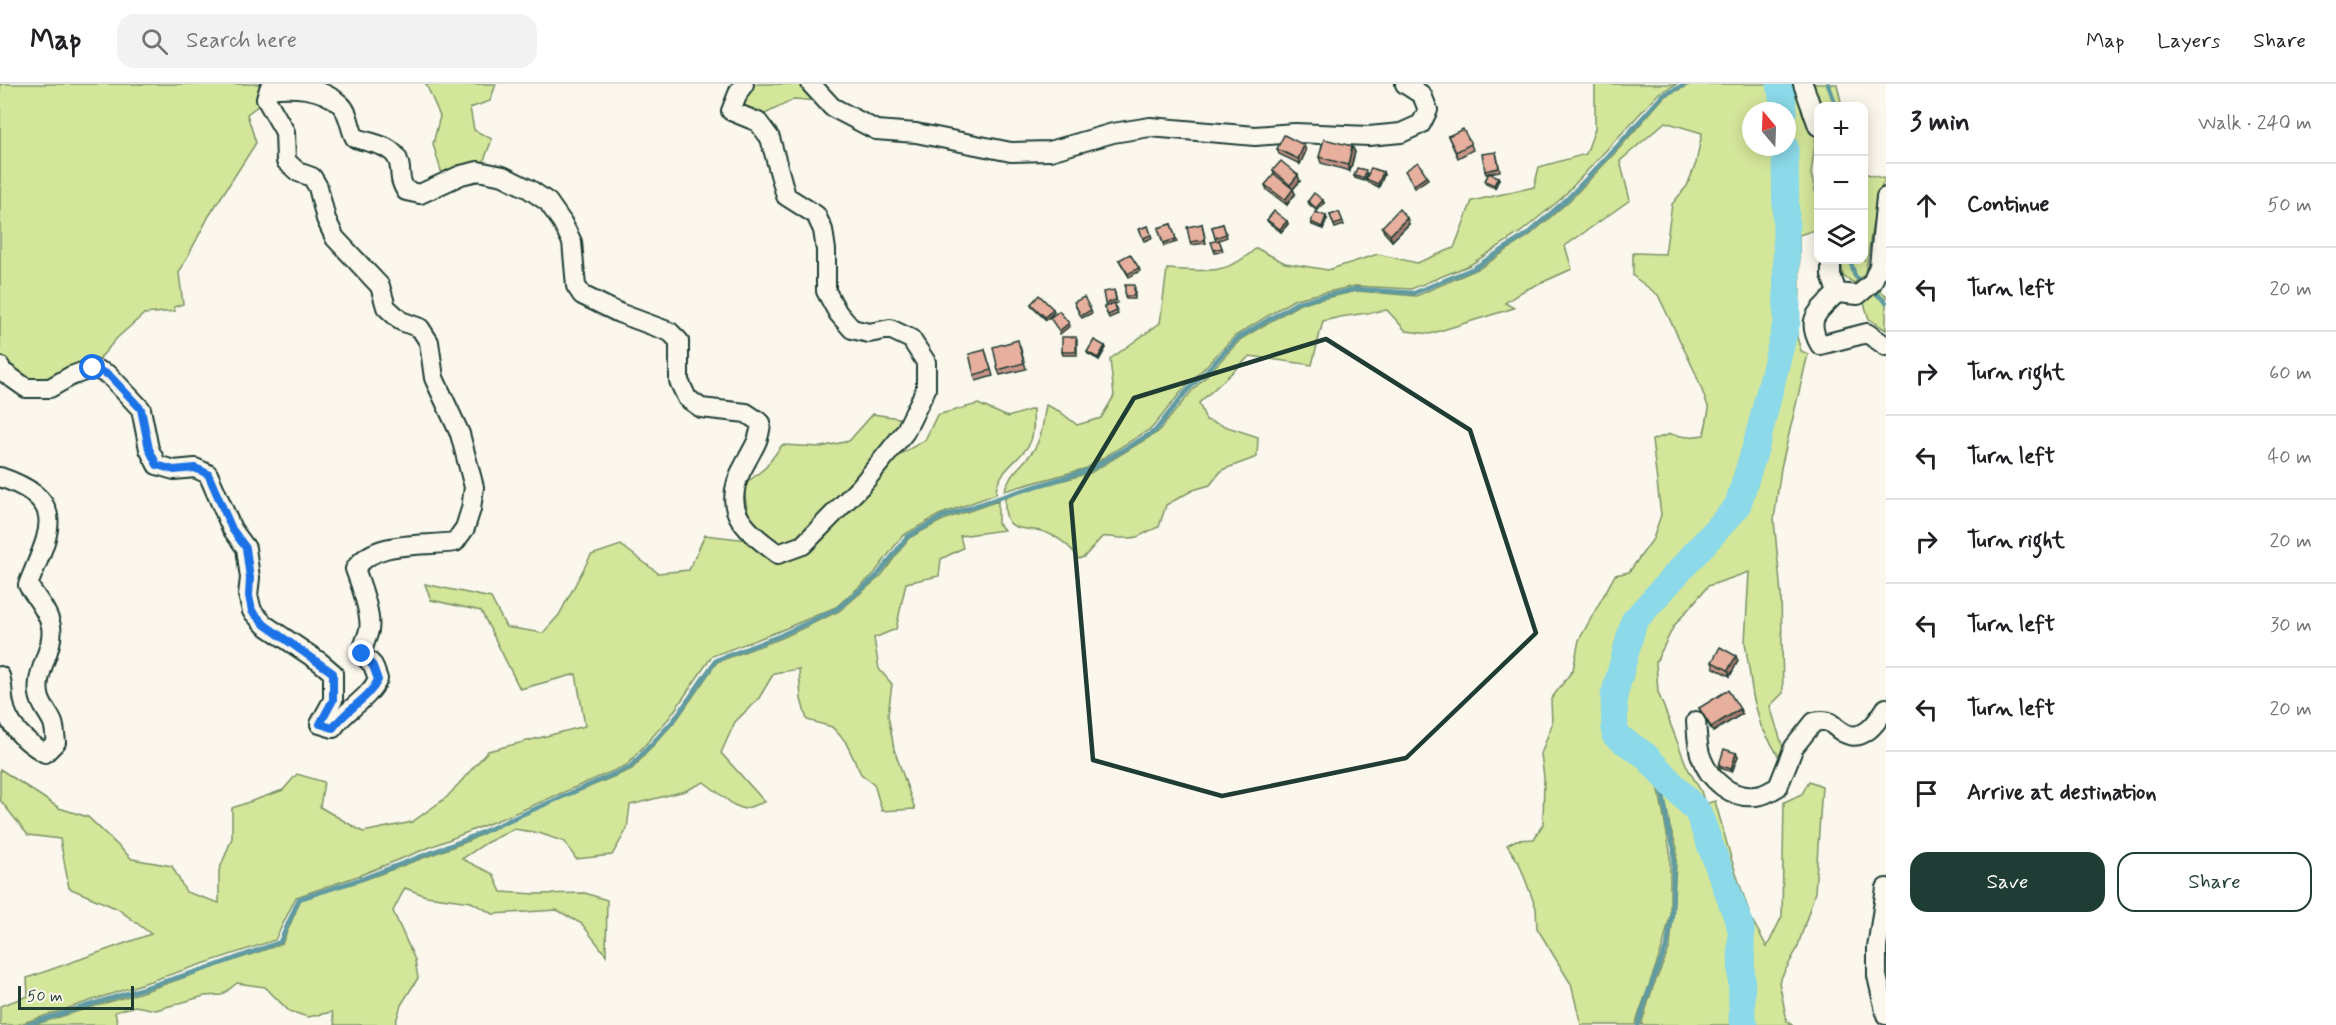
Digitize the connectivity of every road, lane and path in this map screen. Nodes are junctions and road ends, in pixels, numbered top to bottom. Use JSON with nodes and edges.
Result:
{"nodes":[{"id":1,"x":744,"y":84,"type":"edge"},
{"id":2,"x":812,"y":84,"type":"edge"},
{"id":3,"x":1405,"y":84,"type":"edge"},
{"id":4,"x":1803,"y":84,"type":"edge"},
{"id":5,"x":1814,"y":115,"type":"edge"},
{"id":6,"x":1886,"y":197,"type":"edge"},
{"id":7,"x":1831,"y":264,"type":"edge"},
{"id":8,"x":1837,"y":293,"type":"junction"},
{"id":9,"x":1886,"y":346,"type":"edge"},
{"id":10,"x":0,"y":366,"type":"edge"},
{"id":11,"x":0,"y":477,"type":"edge"},
{"id":12,"x":0,"y":676,"type":"edge"},
{"id":13,"x":1886,"y":708,"type":"edge"},
{"id":14,"x":1696,"y":721,"type":"dead end"},
{"id":15,"x":1886,"y":888,"type":"edge"},
{"id":16,"x":1886,"y":1016,"type":"edge"}],
"edges":[{"from":1,"to":10,"type":"street"},
{"from":2,"to":3,"type":"street"},
{"from":4,"to":5,"type":"street"},
{"from":6,"to":8,"type":"street"},
{"from":7,"to":8,"type":"street"},
{"from":8,"to":9,"type":"street"},
{"from":11,"to":12,"type":"street"},
{"from":13,"to":14,"type":"street"},
{"from":15,"to":16,"type":"street"}]}
